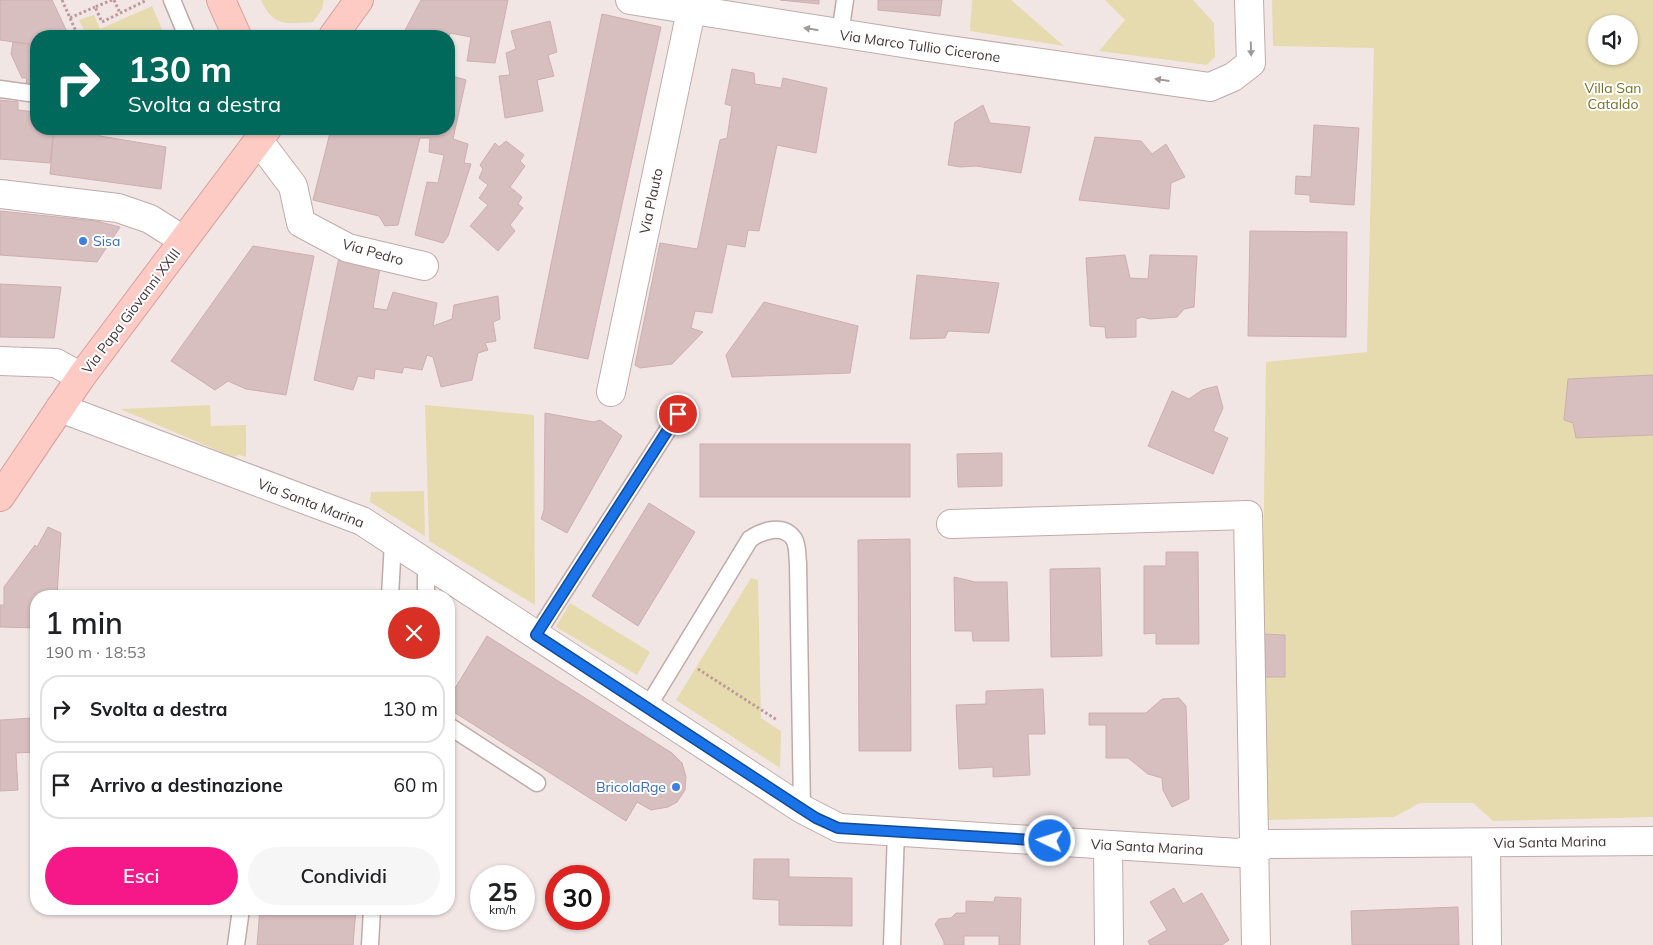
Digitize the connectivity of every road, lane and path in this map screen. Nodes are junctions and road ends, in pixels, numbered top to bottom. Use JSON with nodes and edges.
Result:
{"nodes":[{"id":1,"x":62,"y":0,"type":"edge"},
{"id":2,"x":113,"y":0,"type":"edge"},
{"id":3,"x":148,"y":0,"type":"edge"},
{"id":4,"x":172,"y":0,"type":"edge"},
{"id":5,"x":221,"y":0,"type":"edge"},
{"id":6,"x":359,"y":0,"type":"edge"},
{"id":7,"x":630,"y":0,"type":"edge"},
{"id":8,"x":845,"y":0,"type":"edge"},
{"id":9,"x":1249,"y":0,"type":"edge"},
{"id":10,"x":96,"y":7,"type":"junction"},
{"id":11,"x":691,"y":11,"type":"junction"},
{"id":12,"x":120,"y":13,"type":"junction"},
{"id":13,"x":70,"y":18,"type":"junction"},
{"id":14,"x":75,"y":30,"type":"edge"},
{"id":15,"x":184,"y":30,"type":"edge"},
{"id":16,"x":234,"y":30,"type":"edge"},
{"id":17,"x":337,"y":30,"type":"edge"},
{"id":18,"x":840,"y":34,"type":"junction"},
{"id":19,"x":0,"y":89,"type":"edge"},
{"id":20,"x":30,"y":93,"type":"edge"},
{"id":21,"x":263,"y":135,"type":"edge"},
{"id":22,"x":0,"y":194,"type":"edge"},
{"id":23,"x":183,"y":240,"type":"junction"},
{"id":24,"x":424,"y":266,"type":"dead end"},
{"id":25,"x":0,"y":361,"type":"edge"},
{"id":26,"x":81,"y":377,"type":"junction"},
{"id":27,"x":611,"y":392,"type":"dead end"},
{"id":28,"x":60,"y":408,"type":"junction"},
{"id":29,"x":678,"y":414,"type":"dead end"},
{"id":30,"x":0,"y":497,"type":"edge"},
{"id":31,"x":951,"y":524,"type":"dead end"},
{"id":32,"x":393,"y":542,"type":"junction"},
{"id":33,"x":426,"y":562,"type":"junction"},
{"id":34,"x":390,"y":590,"type":"edge"},
{"id":35,"x":426,"y":590,"type":"edge"},
{"id":36,"x":536,"y":635,"type":"junction"},
{"id":37,"x":678,"y":656,"type":"junction"},
{"id":38,"x":647,"y":708,"type":"junction"},
{"id":39,"x":455,"y":730,"type":"edge"},
{"id":40,"x":801,"y":735,"type":"junction"},
{"id":41,"x":537,"y":783,"type":"dead end"},
{"id":42,"x":802,"y":809,"type":"junction"},
{"id":43,"x":896,"y":832,"type":"junction"},
{"id":44,"x":1653,"y":841,"type":"edge"},
{"id":45,"x":1486,"y":843,"type":"junction"},
{"id":46,"x":1108,"y":845,"type":"junction"},
{"id":47,"x":1255,"y":848,"type":"junction"},
{"id":48,"x":240,"y":915,"type":"edge"},
{"id":49,"x":372,"y":915,"type":"edge"},
{"id":50,"x":236,"y":945,"type":"edge"},
{"id":51,"x":370,"y":945,"type":"edge"},
{"id":52,"x":892,"y":945,"type":"edge"},
{"id":53,"x":1109,"y":945,"type":"edge"},
{"id":54,"x":1256,"y":945,"type":"edge"},
{"id":55,"x":1487,"y":945,"type":"edge"}],
"edges":[{"from":1,"to":13,"type":"path"},
{"from":2,"to":10,"type":"path"},
{"from":2,"to":12,"type":"path"},
{"from":3,"to":12,"type":"path"},
{"from":4,"to":15,"type":"lane"},
{"from":5,"to":16,"type":"street"},
{"from":6,"to":17,"type":"street"},
{"from":7,"to":11,"type":"street","name":"Via Marco Tullio Cicerone"},
{"from":8,"to":18,"type":"lane"},
{"from":9,"to":18,"type":"street","name":"Via Marco Tullio Cicerone","one_way":true},
{"from":10,"to":12,"type":"path"},
{"from":10,"to":13,"type":"path"},
{"from":18,"to":11,"type":"street","name":"Via Marco Tullio Cicerone","one_way":true},
{"from":11,"to":27,"type":"street","name":"Via Plauto"},
{"from":13,"to":14,"type":"path"},
{"from":19,"to":20,"type":"lane"},
{"from":21,"to":23,"type":"street","name":"Via Papa Giovanni XXIII"},
{"from":21,"to":24,"type":"street","name":"Via Pedro"},
{"from":22,"to":23,"type":"street"},
{"from":23,"to":26,"type":"street","name":"Via Papa Giovanni XXIII"},
{"from":25,"to":26,"type":"street"},
{"from":26,"to":28,"type":"street","name":"Via Papa Giovanni XXIII"},
{"from":28,"to":30,"type":"street","name":"Via Papa Giovanni XXIII"},
{"from":28,"to":32,"type":"street","name":"Via Santa Marina"},
{"from":29,"to":36,"type":"lane"},
{"from":31,"to":47,"type":"street"},
{"from":32,"to":33,"type":"street","name":"Via Santa Marina"},
{"from":32,"to":34,"type":"lane"},
{"from":33,"to":35,"type":"lane"},
{"from":33,"to":36,"type":"street","name":"Via Santa Marina"},
{"from":36,"to":38,"type":"street","name":"Via Santa Marina"},
{"from":37,"to":38,"type":"lane"},
{"from":37,"to":40,"type":"path"},
{"from":37,"to":40,"type":"lane"},
{"from":38,"to":42,"type":"street","name":"Via Santa Marina"},
{"from":39,"to":41,"type":"lane"},
{"from":40,"to":42,"type":"lane"},
{"from":42,"to":43,"type":"street","name":"Via Santa Marina"},
{"from":43,"to":46,"type":"street","name":"Via Santa Marina"},
{"from":43,"to":52,"type":"lane"},
{"from":44,"to":45,"type":"street","name":"Via Santa Marina"},
{"from":45,"to":47,"type":"street","name":"Via Santa Marina"},
{"from":45,"to":55,"type":"street"},
{"from":46,"to":47,"type":"street","name":"Via Santa Marina"},
{"from":46,"to":53,"type":"street"},
{"from":47,"to":54,"type":"street"},
{"from":48,"to":50,"type":"lane"},
{"from":49,"to":51,"type":"lane"}]}
